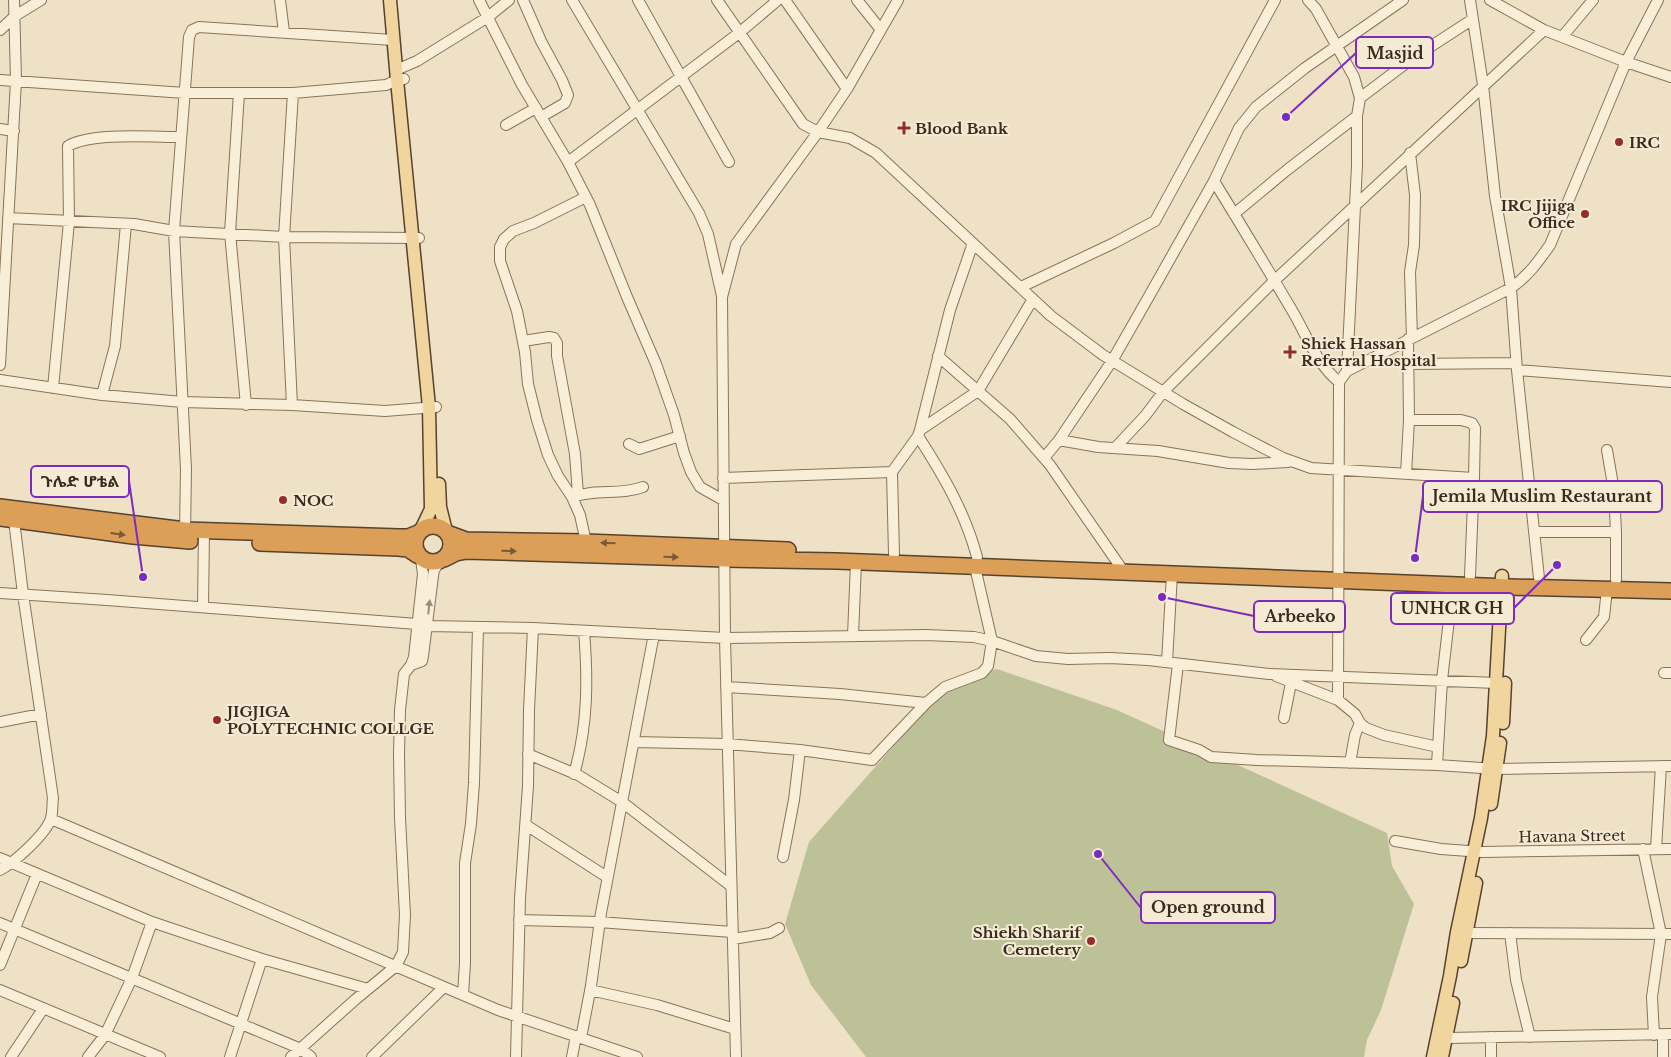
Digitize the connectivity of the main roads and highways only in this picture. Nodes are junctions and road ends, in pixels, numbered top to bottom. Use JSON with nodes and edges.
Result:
{"nodes":[{"id":1,"x":390,"y":0,"type":"edge"},
{"id":2,"x":398,"y":0,"type":"edge"},
{"id":3,"x":400,"y":74,"type":"junction"},
{"id":4,"x":433,"y":407,"type":"junction"},
{"id":5,"x":0,"y":507,"type":"edge"},
{"id":6,"x":7,"y":519,"type":"edge"},
{"id":7,"x":420,"y":531,"type":"junction"},
{"id":8,"x":446,"y":532,"type":"junction"},
{"id":9,"x":185,"y":535,"type":"junction"},
{"id":10,"x":204,"y":536,"type":"junction"},
{"id":11,"x":724,"y":554,"type":"junction"},
{"id":12,"x":419,"y":557,"type":"junction"},
{"id":13,"x":442,"y":560,"type":"junction"},
{"id":14,"x":976,"y":562,"type":"junction"},
{"id":15,"x":1121,"y":567,"type":"junction"},
{"id":16,"x":1339,"y":574,"type":"junction"},
{"id":17,"x":1506,"y":581,"type":"junction"},
{"id":18,"x":1671,"y":581,"type":"edge"},
{"id":19,"x":1611,"y":585,"type":"junction"},
{"id":20,"x":1671,"y":591,"type":"edge"},
{"id":21,"x":1491,"y":769,"type":"junction"},
{"id":22,"x":1478,"y":852,"type":"junction"},
{"id":23,"x":1433,"y":1057,"type":"edge"},
{"id":24,"x":1442,"y":1057,"type":"edge"}],
"edges":[{"from":1,"to":3,"type":"main road"},
{"from":2,"to":3,"type":"main road"},
{"from":3,"to":4,"type":"main road"},
{"from":4,"to":7,"type":"main road"},
{"from":4,"to":8,"type":"main road"},
{"from":5,"to":9,"type":"highway"},
{"from":6,"to":9,"type":"highway","one_way":true},
{"from":7,"to":8,"type":"highway"},
{"from":7,"to":10,"type":"highway"},
{"from":7,"to":12,"type":"highway"},
{"from":11,"to":8,"type":"highway","one_way":true},
{"from":8,"to":13,"type":"highway"},
{"from":9,"to":10,"type":"highway"},
{"from":10,"to":12,"type":"highway"},
{"from":13,"to":11,"type":"highway","one_way":true},
{"from":11,"to":14,"type":"highway"},
{"from":11,"to":14,"type":"highway"},
{"from":12,"to":13,"type":"highway"},
{"from":14,"to":15,"type":"highway"},
{"from":15,"to":16,"type":"highway"},
{"from":15,"to":16,"type":"highway"},
{"from":16,"to":17,"type":"highway"},
{"from":16,"to":17,"type":"highway"},
{"from":17,"to":19,"type":"highway"},
{"from":17,"to":19,"type":"highway"},
{"from":17,"to":21,"type":"main road"},
{"from":17,"to":21,"type":"main road"},
{"from":18,"to":19,"type":"highway"},
{"from":19,"to":20,"type":"highway"},
{"from":21,"to":22,"type":"main road"},
{"from":22,"to":23,"type":"main road"},
{"from":22,"to":24,"type":"main road"}]}
